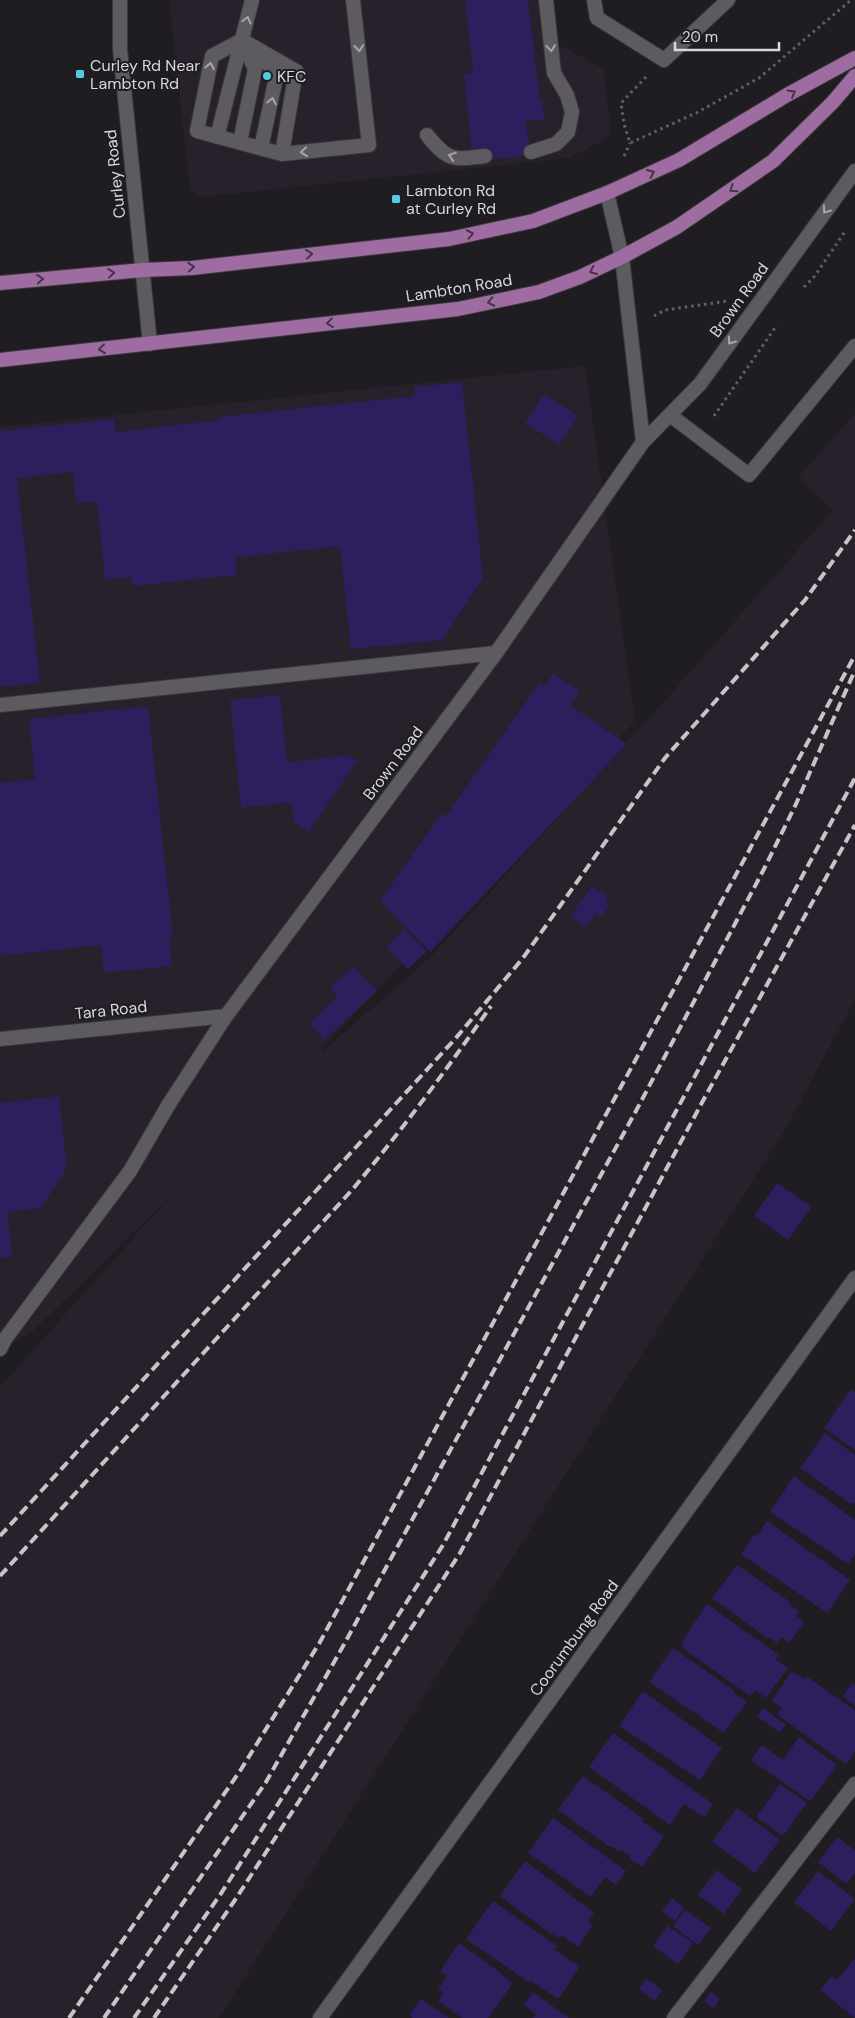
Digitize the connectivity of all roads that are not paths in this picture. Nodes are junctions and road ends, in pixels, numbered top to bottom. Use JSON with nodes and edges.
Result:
{"nodes":[{"id":1,"x":120,"y":0,"type":"edge"},
{"id":2,"x":252,"y":0,"type":"edge"},
{"id":3,"x":354,"y":0,"type":"edge"},
{"id":4,"x":546,"y":0,"type":"edge"},
{"id":5,"x":594,"y":0,"type":"edge"},
{"id":6,"x":728,"y":0,"type":"edge"},
{"id":7,"x":242,"y":40,"type":"junction"},
{"id":8,"x":855,"y":58,"type":"edge"},
{"id":9,"x":855,"y":76,"type":"edge"},
{"id":10,"x":427,"y":135,"type":"dead end"},
{"id":11,"x":217,"y":137,"type":"junction"},
{"id":12,"x":240,"y":142,"type":"junction"},
{"id":13,"x":261,"y":148,"type":"junction"},
{"id":14,"x":531,"y":152,"type":"dead end"},
{"id":15,"x":282,"y":154,"type":"junction"},
{"id":16,"x":485,"y":156,"type":"dead end"},
{"id":17,"x":855,"y":171,"type":"edge"},
{"id":18,"x":607,"y":193,"type":"junction"},
{"id":19,"x":622,"y":257,"type":"junction"},
{"id":20,"x":142,"y":270,"type":"junction"},
{"id":21,"x":0,"y":283,"type":"edge"},
{"id":22,"x":150,"y":344,"type":"junction"},
{"id":23,"x":855,"y":346,"type":"edge"},
{"id":24,"x":0,"y":360,"type":"edge"},
{"id":25,"x":670,"y":415,"type":"junction"},
{"id":26,"x":643,"y":442,"type":"junction"},
{"id":27,"x":496,"y":653,"type":"junction"},
{"id":28,"x":0,"y":705,"type":"edge"},
{"id":29,"x":226,"y":1016,"type":"junction"},
{"id":30,"x":0,"y":1039,"type":"edge"},
{"id":31,"x":855,"y":1278,"type":"edge"},
{"id":32,"x":0,"y":1349,"type":"edge"},
{"id":33,"x":855,"y":1784,"type":"edge"},
{"id":34,"x":320,"y":2018,"type":"edge"},
{"id":35,"x":674,"y":2018,"type":"edge"}],
"edges":[{"from":1,"to":20,"type":"street","name":"Curley Road"},
{"from":7,"to":2,"type":"street","one_way":true},
{"from":3,"to":15,"type":"street","one_way":true},
{"from":4,"to":14,"type":"street","one_way":true},
{"from":5,"to":6,"type":"street"},
{"from":7,"to":11,"type":"street"},
{"from":11,"to":7,"type":"street","one_way":true},
{"from":7,"to":12,"type":"street"},
{"from":13,"to":7,"type":"street","one_way":true},
{"from":7,"to":15,"type":"street"},
{"from":18,"to":8,"type":"main road","one_way":true},
{"from":9,"to":19,"type":"main road","name":"Lambton Road","one_way":true},
{"from":16,"to":10,"type":"street","one_way":true},
{"from":11,"to":12,"type":"street"},
{"from":12,"to":13,"type":"street"},
{"from":13,"to":15,"type":"street"},
{"from":17,"to":25,"type":"street","name":"Brown Road","one_way":true},
{"from":18,"to":19,"type":"street"},
{"from":20,"to":18,"type":"main road","one_way":true},
{"from":19,"to":22,"type":"main road","name":"Lambton Road","one_way":true},
{"from":19,"to":26,"type":"street"},
{"from":21,"to":20,"type":"main road","one_way":true},
{"from":20,"to":22,"type":"street","name":"Curley Road"},
{"from":22,"to":24,"type":"main road","name":"Lambton Road","one_way":true},
{"from":23,"to":25,"type":"street"},
{"from":25,"to":26,"type":"street","name":"Brown Road"},
{"from":26,"to":27,"type":"street","name":"Brown Road"},
{"from":27,"to":28,"type":"street"},
{"from":27,"to":29,"type":"street","name":"Brown Road"},
{"from":29,"to":30,"type":"street","name":"Tara Road"},
{"from":29,"to":32,"type":"street","name":"Brown Road"},
{"from":31,"to":34,"type":"street","name":"Coorumbung Road"},
{"from":33,"to":35,"type":"street"}]}
